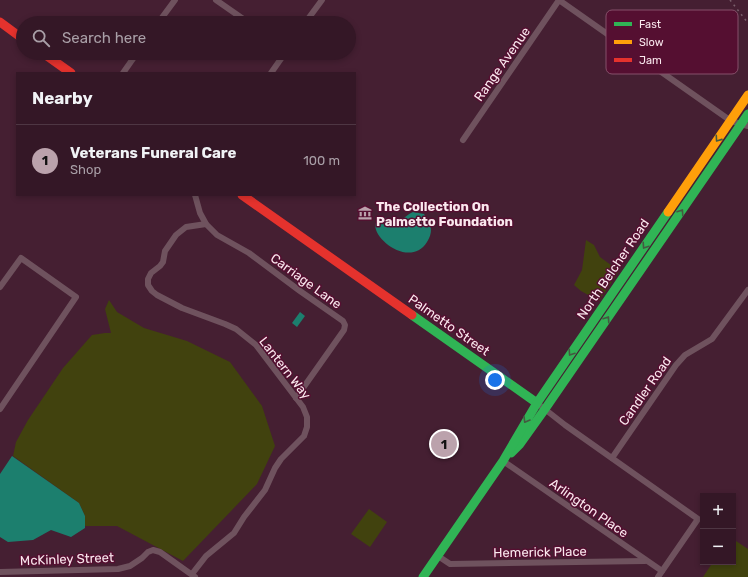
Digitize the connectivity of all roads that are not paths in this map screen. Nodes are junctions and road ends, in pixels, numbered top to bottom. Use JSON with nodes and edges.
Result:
{"nodes":[{"id":1,"x":175,"y":0,"type":"edge"},
{"id":2,"x":216,"y":0,"type":"edge"},
{"id":3,"x":322,"y":0,"type":"edge"},
{"id":4,"x":559,"y":0,"type":"edge"},
{"id":5,"x":163,"y":16,"type":"edge"},
{"id":6,"x":239,"y":16,"type":"edge"},
{"id":7,"x":310,"y":16,"type":"edge"},
{"id":8,"x":0,"y":22,"type":"edge"},
{"id":9,"x":606,"y":33,"type":"edge"},
{"id":10,"x":16,"y":34,"type":"edge"},
{"id":11,"x":53,"y":60,"type":"edge"},
{"id":12,"x":132,"y":60,"type":"edge"},
{"id":13,"x":279,"y":60,"type":"edge"},
{"id":14,"x":70,"y":72,"type":"edge"},
{"id":15,"x":124,"y":72,"type":"edge"},
{"id":16,"x":272,"y":72,"type":"edge"},
{"id":17,"x":664,"y":74,"type":"edge"},
{"id":18,"x":748,"y":95,"type":"edge"},
{"id":19,"x":748,"y":114,"type":"edge"},
{"id":20,"x":730,"y":120,"type":"junction"},
{"id":21,"x":744,"y":125,"type":"edge"},
{"id":22,"x":463,"y":140,"type":"dead end"},
{"id":23,"x":194,"y":196,"type":"edge"},
{"id":24,"x":243,"y":196,"type":"edge"},
{"id":25,"x":206,"y":224,"type":"junction"},
{"id":26,"x":0,"y":287,"type":"edge"},
{"id":27,"x":748,"y":290,"type":"edge"},
{"id":28,"x":296,"y":398,"type":"junction"},
{"id":29,"x":537,"y":403,"type":"junction"},
{"id":30,"x":0,"y":409,"type":"edge"},
{"id":31,"x":545,"y":409,"type":"junction"},
{"id":32,"x":612,"y":458,"type":"junction"},
{"id":33,"x":503,"y":461,"type":"junction"},
{"id":34,"x":438,"y":556,"type":"junction"},
{"id":35,"x":646,"y":561,"type":"junction"},
{"id":36,"x":0,"y":572,"type":"edge"},
{"id":37,"x":660,"y":574,"type":"edge"},
{"id":38,"x":193,"y":576,"type":"edge"},
{"id":39,"x":423,"y":577,"type":"edge"}],
"edges":[{"from":1,"to":5,"type":"street"},
{"from":2,"to":6,"type":"street"},
{"from":3,"to":7,"type":"street"},
{"from":4,"to":9,"type":"street"},
{"from":4,"to":22,"type":"street","name":"Range Avenue"},
{"from":8,"to":10,"type":"main road"},
{"from":11,"to":14,"type":"main road"},
{"from":12,"to":15,"type":"street"},
{"from":13,"to":16,"type":"street"},
{"from":17,"to":20,"type":"street"},
{"from":18,"to":20,"type":"main road","name":"North Belcher Road"},
{"from":19,"to":21,"type":"main road","name":"North Belcher Road"},
{"from":20,"to":21,"type":"street"},
{"from":20,"to":29,"type":"main road","name":"North Belcher Road","one_way":true},
{"from":31,"to":21,"type":"main road","name":"North Belcher Road","one_way":true},
{"from":23,"to":25,"type":"street","name":"Carriage Lane"},
{"from":24,"to":29,"type":"main road","name":"Palmetto Street"},
{"from":25,"to":28,"type":"street","name":"Carriage Lane"},
{"from":25,"to":28,"type":"street","name":"Lantern Way"},
{"from":26,"to":30,"type":"street"},
{"from":27,"to":32,"type":"street","name":"Candler Road"},
{"from":28,"to":38,"type":"street","name":"Lantern Way"},
{"from":29,"to":31,"type":"street","name":"Palmetto Street"},
{"from":29,"to":33,"type":"main road","name":"North Belcher Road","one_way":true},
{"from":31,"to":32,"type":"street","name":"Palmetto Street"},
{"from":31,"to":33,"type":"main road","name":"North Belcher Road"},
{"from":32,"to":37,"type":"street","name":"Palmetto Street"},
{"from":33,"to":34,"type":"main road","name":"North Belcher Road"},
{"from":33,"to":35,"type":"street","name":"Arlington Place"},
{"from":34,"to":35,"type":"street","name":"Hemerick Place"},
{"from":34,"to":39,"type":"main road","name":"North Belcher Road"},
{"from":35,"to":37,"type":"street","name":"Arlington Place"},
{"from":36,"to":38,"type":"street","name":"McKinley Street"}]}
